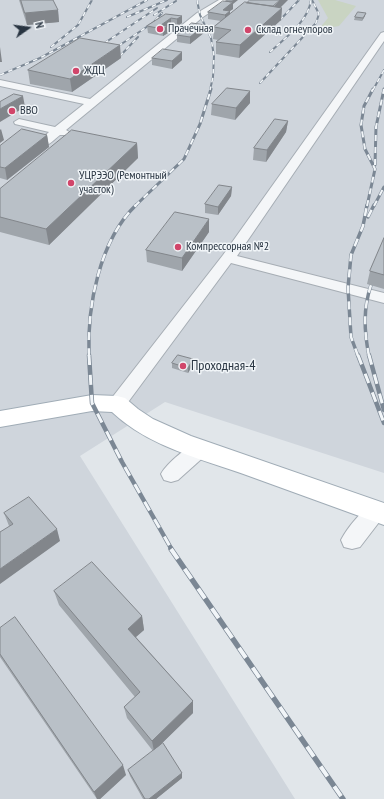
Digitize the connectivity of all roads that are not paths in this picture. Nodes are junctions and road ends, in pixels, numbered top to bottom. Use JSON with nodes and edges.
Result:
{"nodes":[{"id":1,"x":224,"y":0,"type":"edge"},
{"id":2,"x":384,"y":34,"type":"edge"},
{"id":3,"x":0,"y":83,"type":"edge"},
{"id":4,"x":92,"y":103,"type":"junction"},
{"id":5,"x":19,"y":122,"type":"dead end"},
{"id":6,"x":58,"y":132,"type":"junction"},
{"id":7,"x":43,"y":143,"type":"edge"},
{"id":8,"x":67,"y":145,"type":"edge"},
{"id":9,"x":228,"y":258,"type":"junction"},
{"id":10,"x":384,"y":298,"type":"edge"},
{"id":11,"x":117,"y":404,"type":"junction"},
{"id":12,"x":0,"y":419,"type":"edge"},
{"id":13,"x":200,"y":449,"type":"junction"},
{"id":14,"x":171,"y":474,"type":"dead end"},
{"id":15,"x":380,"y":512,"type":"edge"},
{"id":16,"x":352,"y":540,"type":"dead end"}],
"edges":[{"from":1,"to":4,"type":"street"},
{"from":2,"to":9,"type":"street"},
{"from":3,"to":4,"type":"street"},
{"from":4,"to":6,"type":"street"},
{"from":5,"to":6,"type":"street"},
{"from":6,"to":7,"type":"street"},
{"from":6,"to":8,"type":"street"},
{"from":9,"to":10,"type":"street"},
{"from":9,"to":11,"type":"street"},
{"from":11,"to":12,"type":"main road"},
{"from":11,"to":13,"type":"main road"},
{"from":13,"to":14,"type":"street"},
{"from":13,"to":15,"type":"main road"},
{"from":15,"to":16,"type":"street"}]}
